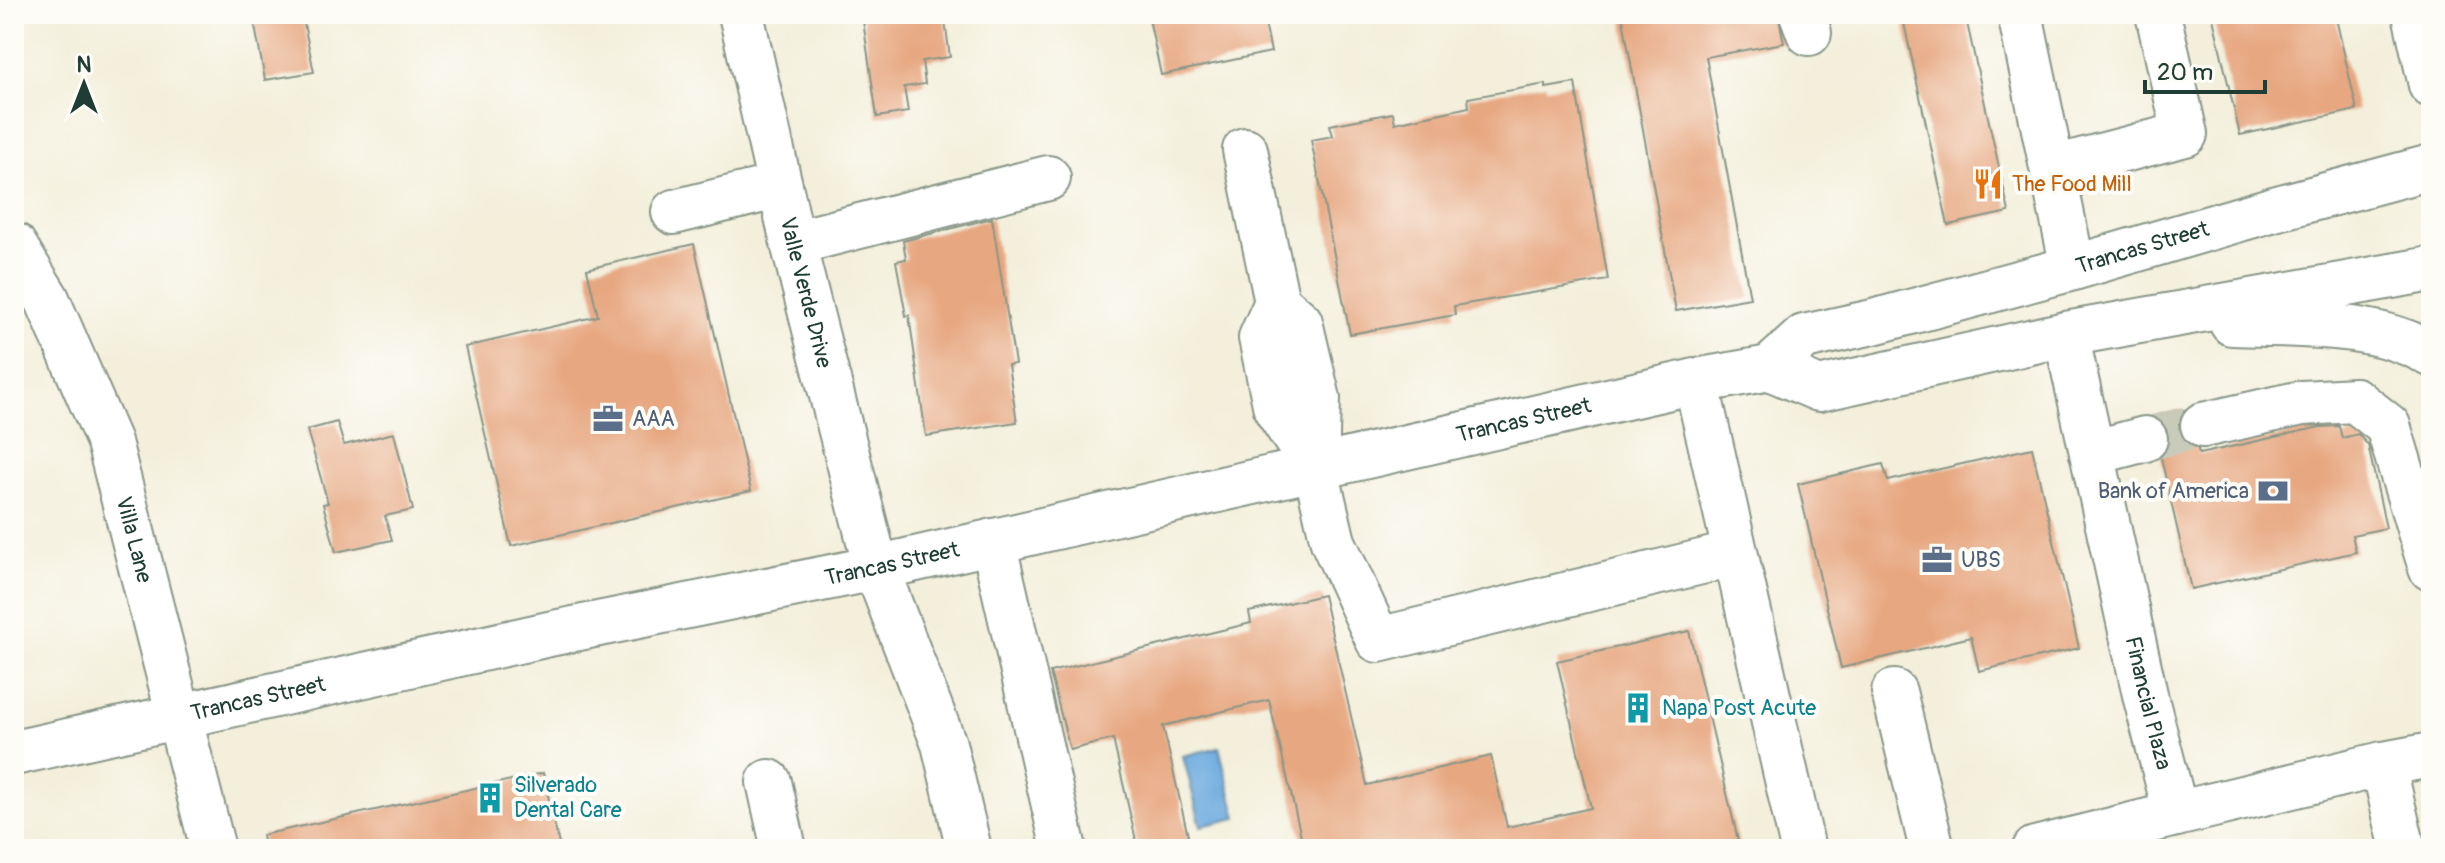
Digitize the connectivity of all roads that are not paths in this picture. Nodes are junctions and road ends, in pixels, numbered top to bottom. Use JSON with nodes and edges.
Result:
{"nodes":[{"id":1,"x":741,"y":14,"type":"edge"},
{"id":2,"x":2020,"y":14,"type":"edge"},
{"id":3,"x":2158,"y":14,"type":"edge"},
{"id":4,"x":2415,"y":14,"type":"edge"},
{"id":5,"x":2431,"y":85,"type":"edge"},
{"id":6,"x":1245,"y":150,"type":"dead end"},
{"id":7,"x":2431,"y":167,"type":"edge"},
{"id":8,"x":2054,"y":168,"type":"junction"},
{"id":9,"x":1048,"y":178,"type":"dead end"},
{"id":10,"x":780,"y":186,"type":"junction"},
{"id":11,"x":674,"y":212,"type":"dead end"},
{"id":12,"x":793,"y":243,"type":"junction"},
{"id":13,"x":14,"y":245,"type":"edge"},
{"id":14,"x":2073,"y":268,"type":"junction"},
{"id":15,"x":2431,"y":269,"type":"edge"},
{"id":16,"x":2066,"y":334,"type":"junction"},
{"id":17,"x":2431,"y":354,"type":"edge"},
{"id":18,"x":1770,"y":368,"type":"junction"},
{"id":19,"x":1696,"y":381,"type":"junction"},
{"id":20,"x":2203,"y":425,"type":"tunnel mouth"},
{"id":21,"x":2145,"y":439,"type":"tunnel mouth"},
{"id":22,"x":2092,"y":453,"type":"junction"},
{"id":23,"x":1316,"y":470,"type":"junction"},
{"id":24,"x":993,"y":541,"type":"junction"},
{"id":25,"x":1734,"y":554,"type":"junction"},
{"id":26,"x":876,"y":568,"type":"junction"},
{"id":27,"x":2431,"y":568,"type":"edge"},
{"id":28,"x":1894,"y":692,"type":"dead end"},
{"id":29,"x":180,"y":716,"type":"junction"},
{"id":30,"x":14,"y":753,"type":"edge"},
{"id":31,"x":2431,"y":755,"type":"edge"},
{"id":32,"x":2383,"y":764,"type":"junction"},
{"id":33,"x":769,"y":782,"type":"dead end"},
{"id":34,"x":2176,"y":814,"type":"junction"},
{"id":35,"x":213,"y":849,"type":"edge"},
{"id":36,"x":784,"y":849,"type":"edge"},
{"id":37,"x":969,"y":849,"type":"edge"},
{"id":38,"x":1064,"y":849,"type":"edge"},
{"id":39,"x":1803,"y":849,"type":"edge"},
{"id":40,"x":1932,"y":849,"type":"edge"},
{"id":41,"x":2035,"y":849,"type":"edge"},
{"id":42,"x":2403,"y":849,"type":"edge"}],
"edges":[{"from":1,"to":10,"type":"main road","name":"Valle Verde Drive"},
{"from":2,"to":8,"type":"main road"},
{"from":3,"to":8,"type":"main road"},
{"from":4,"to":5,"type":"main road"},
{"from":6,"to":23,"type":"main road"},
{"from":7,"to":14,"type":"main road","name":"Trancas Street"},
{"from":8,"to":14,"type":"main road"},
{"from":9,"to":12,"type":"main road"},
{"from":10,"to":11,"type":"main road"},
{"from":10,"to":12,"type":"main road","name":"Valle Verde Drive"},
{"from":12,"to":26,"type":"main road","name":"Valle Verde Drive"},
{"from":13,"to":29,"type":"main road","name":"Villa Lane"},
{"from":14,"to":18,"type":"main road","name":"Trancas Street"},
{"from":15,"to":16,"type":"main road"},
{"from":16,"to":17,"type":"main road"},
{"from":16,"to":18,"type":"main road"},
{"from":16,"to":22,"type":"main road","name":"Financial Plaza"},
{"from":18,"to":19,"type":"main road","name":"Trancas Street"},
{"from":19,"to":23,"type":"main road","name":"Trancas Street"},
{"from":19,"to":25,"type":"main road"},
{"from":20,"to":27,"type":"main road"},
{"from":21,"to":22,"type":"main road"},
{"from":22,"to":34,"type":"main road","name":"Financial Plaza"},
{"from":23,"to":24,"type":"main road","name":"Trancas Street"},
{"from":23,"to":25,"type":"main road"},
{"from":24,"to":26,"type":"main road","name":"Trancas Street"},
{"from":24,"to":38,"type":"main road"},
{"from":25,"to":39,"type":"main road"},
{"from":26,"to":29,"type":"main road","name":"Trancas Street"},
{"from":26,"to":37,"type":"main road","name":"Valle Verde Drive"},
{"from":28,"to":40,"type":"main road"},
{"from":29,"to":30,"type":"main road","name":"Trancas Street"},
{"from":29,"to":35,"type":"main road","name":"Villa Lane"},
{"from":31,"to":32,"type":"main road"},
{"from":32,"to":34,"type":"main road"},
{"from":32,"to":42,"type":"main road"},
{"from":33,"to":36,"type":"main road"},
{"from":34,"to":41,"type":"main road"}]}
